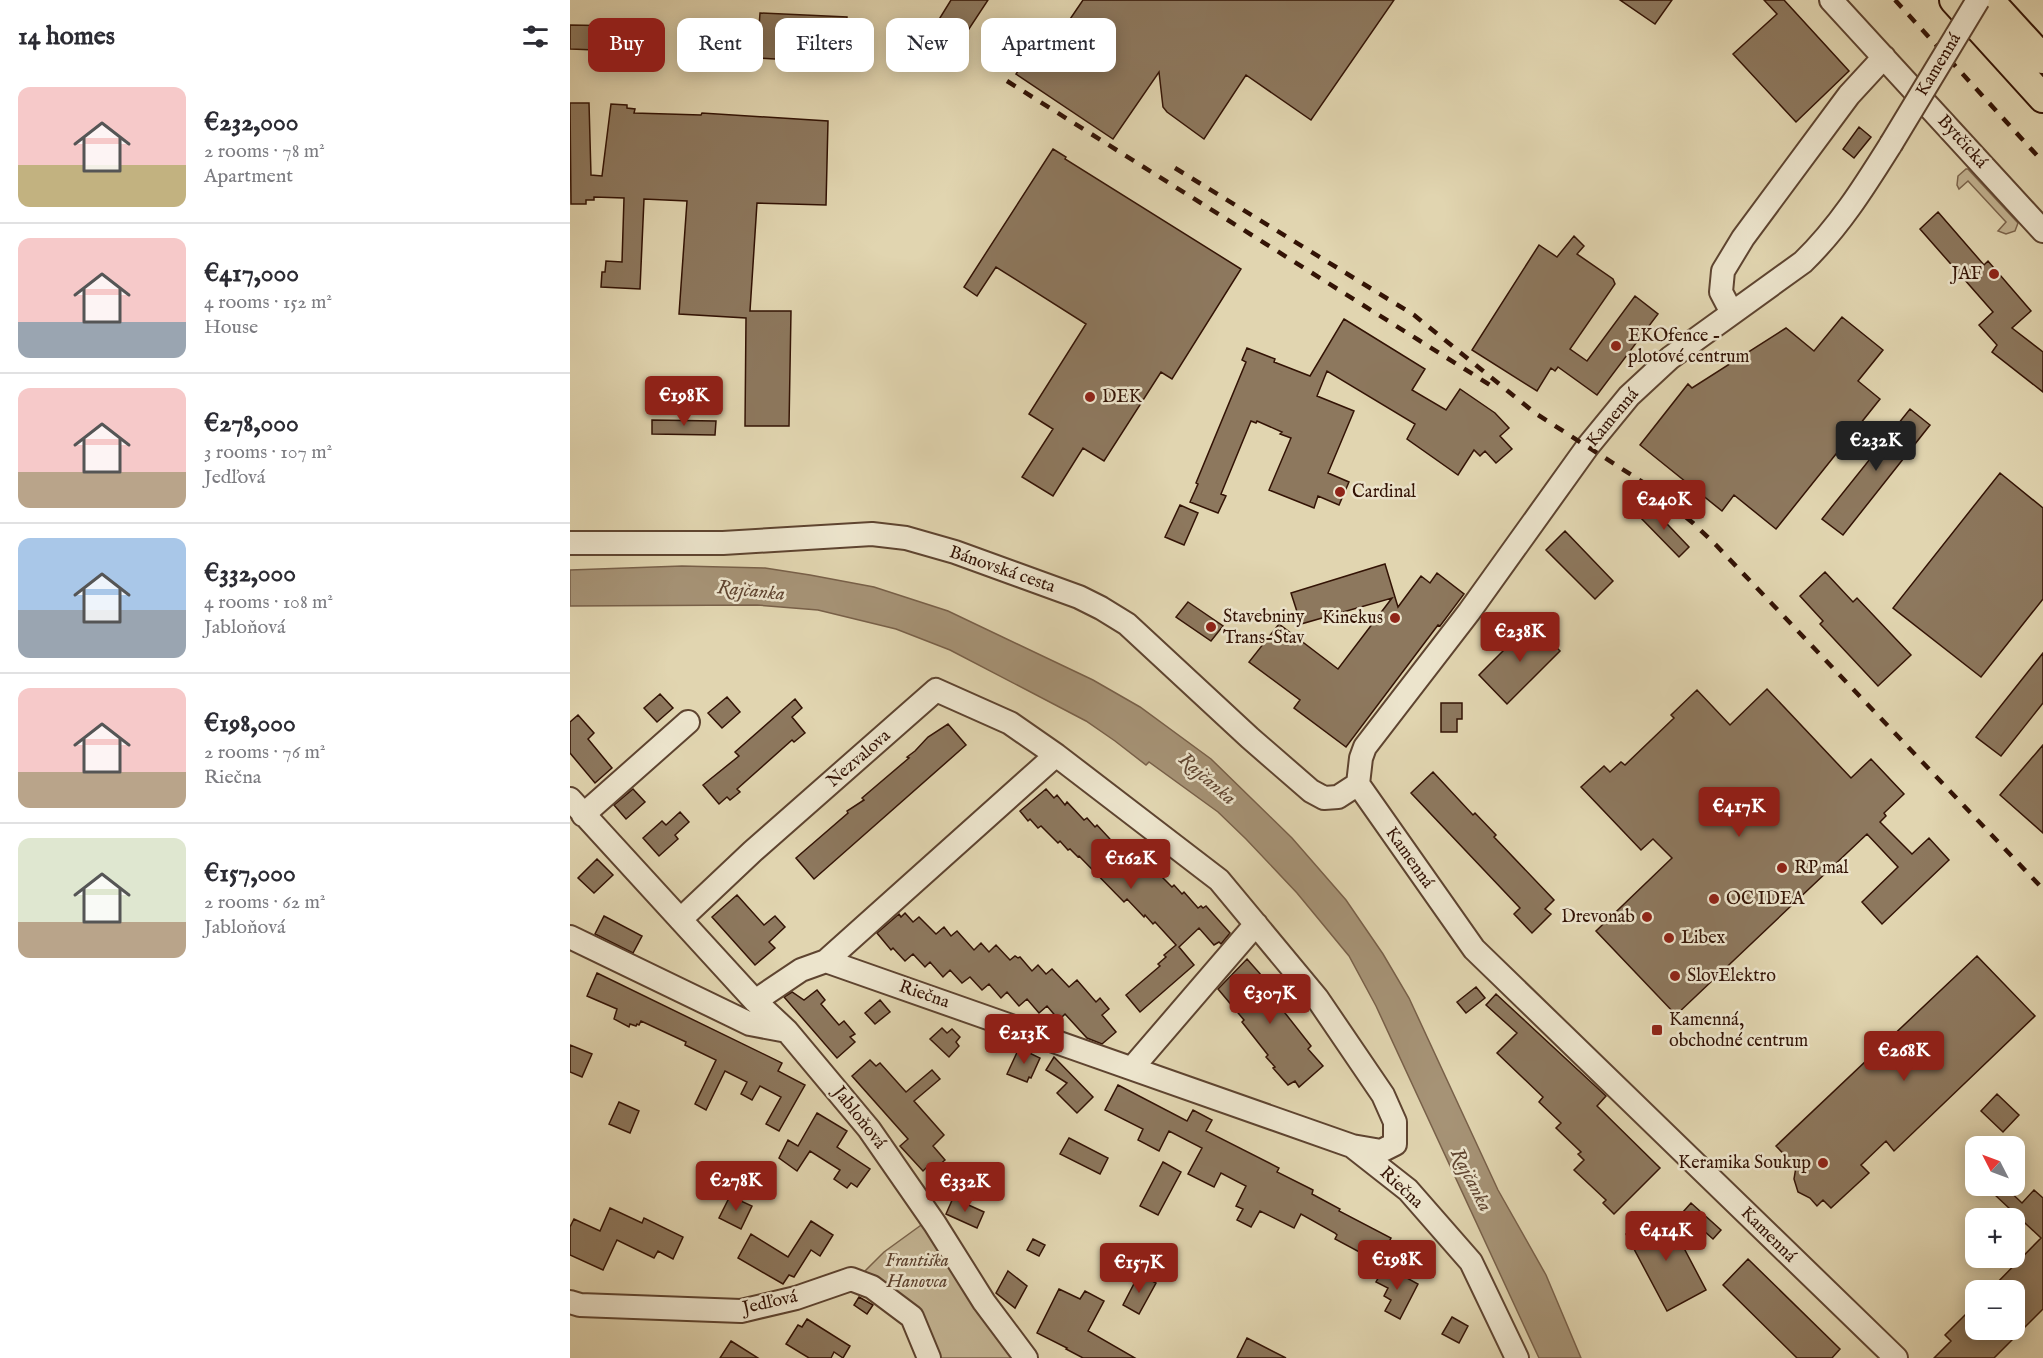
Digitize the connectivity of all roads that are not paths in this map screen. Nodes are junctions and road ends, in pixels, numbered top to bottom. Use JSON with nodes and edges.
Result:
{"nodes":[{"id":1,"x":1831,"y":0,"type":"edge"},
{"id":2,"x":1954,"y":0,"type":"edge"},
{"id":3,"x":1978,"y":0,"type":"edge"},
{"id":4,"x":1989,"y":0,"type":"edge"},
{"id":5,"x":1884,"y":57,"type":"junction"},
{"id":6,"x":2043,"y":59,"type":"edge"},
{"id":7,"x":2043,"y":98,"type":"edge"},
{"id":8,"x":2043,"y":231,"type":"edge"},
{"id":9,"x":1732,"y":313,"type":"junction"},
{"id":10,"x":570,"y":543,"type":"edge"},
{"id":11,"x":688,"y":722,"type":"dead end"},
{"id":12,"x":1056,"y":755,"type":"junction"},
{"id":13,"x":1358,"y":784,"type":"junction"},
{"id":14,"x":577,"y":807,"type":"edge"},
{"id":15,"x":681,"y":919,"type":"junction"},
{"id":16,"x":1256,"y":924,"type":"junction"},
{"id":17,"x":570,"y":938,"type":"edge"},
{"id":18,"x":826,"y":962,"type":"junction"},
{"id":19,"x":755,"y":1001,"type":"junction"},
{"id":20,"x":787,"y":1032,"type":"junction"},
{"id":21,"x":1133,"y":1067,"type":"junction"},
{"id":22,"x":1353,"y":1146,"type":"junction"},
{"id":23,"x":570,"y":1302,"type":"edge"},
{"id":24,"x":929,"y":1358,"type":"edge"},
{"id":25,"x":1026,"y":1358,"type":"edge"},
{"id":26,"x":1517,"y":1358,"type":"edge"},
{"id":27,"x":1896,"y":1358,"type":"edge"}],
"edges":[{"from":1,"to":5,"type":"street","name":"Bytčická"},
{"from":2,"to":7,"type":"main road"},
{"from":3,"to":9,"type":"street","name":"Kamenná","bridge":true},
{"from":4,"to":6,"type":"main road"},
{"from":5,"to":8,"type":"street","name":"Bytčická"},
{"from":5,"to":9,"type":"street"},
{"from":9,"to":13,"type":"street","name":"Kamenná"},
{"from":10,"to":13,"type":"street","name":"Bánovská cesta"},
{"from":11,"to":14,"type":"street","name":"Jabloňová"},
{"from":12,"to":15,"type":"street","name":"Nezvalova"},
{"from":12,"to":16,"type":"street","name":"Riečna"},
{"from":12,"to":18,"type":"street"},
{"from":13,"to":27,"type":"street","name":"Kamenná"},
{"from":14,"to":15,"type":"street","name":"Jabloňová"},
{"from":15,"to":19,"type":"street","name":"Jabloňová"},
{"from":16,"to":21,"type":"street"},
{"from":16,"to":22,"type":"street","name":"Riečna"},
{"from":17,"to":20,"type":"street"},
{"from":18,"to":19,"type":"street"},
{"from":18,"to":21,"type":"street","name":"Riečna"},
{"from":19,"to":20,"type":"street","name":"Jabloňová"},
{"from":20,"to":25,"type":"street","name":"Jabloňová"},
{"from":21,"to":22,"type":"street","name":"Riečna"},
{"from":22,"to":26,"type":"street","name":"Riečna"},
{"from":23,"to":24,"type":"street","name":"Jedľová"}]}
